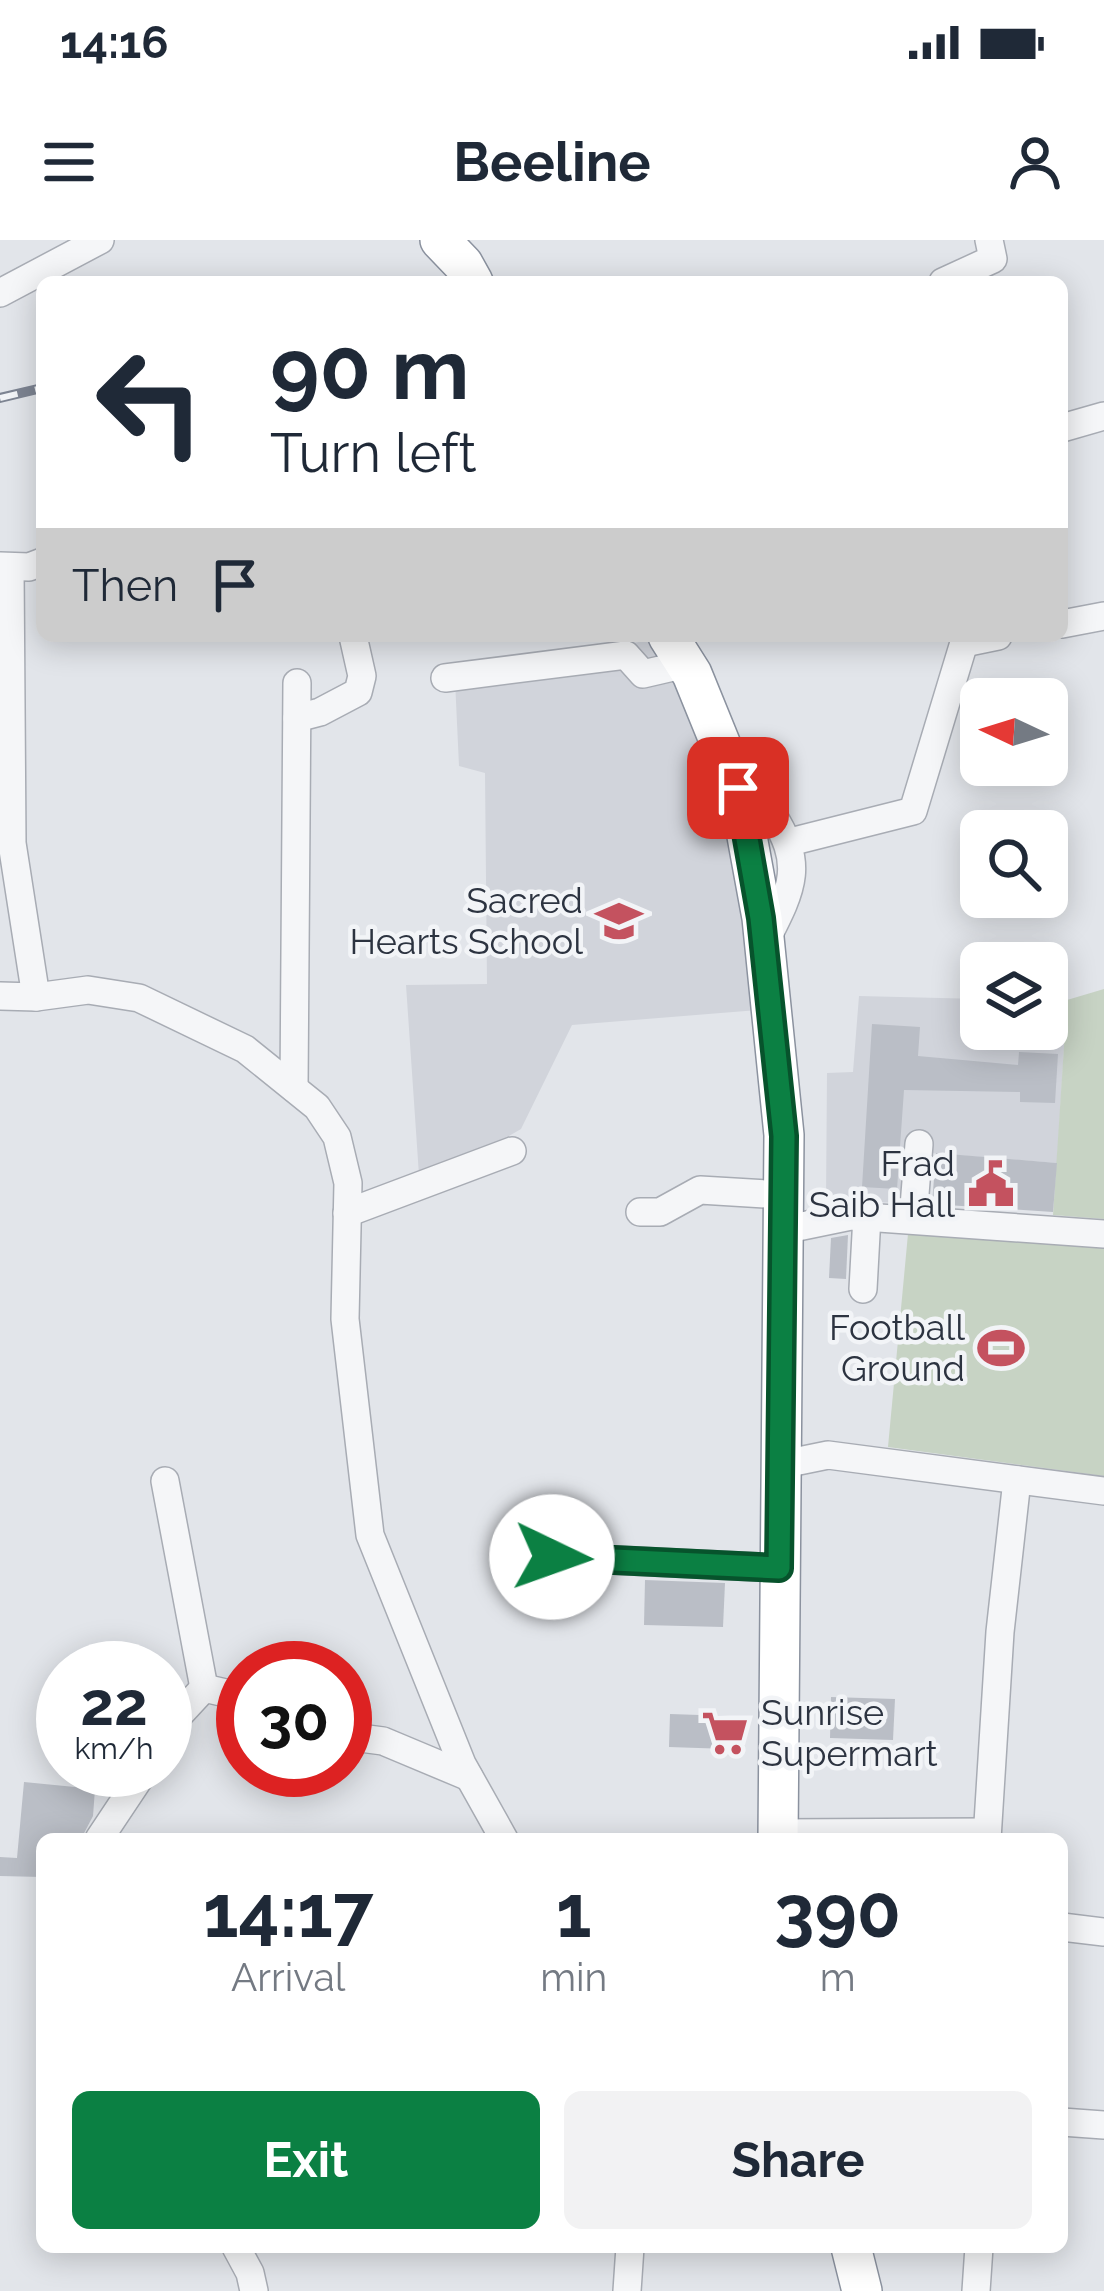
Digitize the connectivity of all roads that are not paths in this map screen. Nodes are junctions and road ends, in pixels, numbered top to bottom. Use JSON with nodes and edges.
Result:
{"nodes":[{"id":1,"x":100,"y":240,"type":"edge"},
{"id":2,"x":440,"y":240,"type":"edge"},
{"id":3,"x":992,"y":260,"type":"edge"},
{"id":4,"x":470,"y":276,"type":"edge"},
{"id":5,"x":956,"y":276,"type":"edge"},
{"id":6,"x":0,"y":293,"type":"edge"},
{"id":7,"x":1104,"y":416,"type":"edge"},
{"id":8,"x":1068,"y":426,"type":"edge"},
{"id":9,"x":36,"y":563,"type":"edge"},
{"id":10,"x":5,"y":566,"type":"edge"},
{"id":11,"x":1104,"y":616,"type":"edge"},
{"id":12,"x":1068,"y":623,"type":"edge"},
{"id":13,"x":354,"y":642,"type":"edge"},
{"id":14,"x":964,"y":642,"type":"edge"},
{"id":15,"x":677,"y":650,"type":"edge"},
{"id":16,"x":445,"y":678,"type":"dead end"},
{"id":17,"x":297,"y":683,"type":"dead end"},
{"id":18,"x":297,"y":718,"type":"junction"},
{"id":19,"x":742,"y":804,"type":"junction"},
{"id":20,"x":790,"y":842,"type":"junction"},
{"id":21,"x":764,"y":944,"type":"junction"},
{"id":22,"x":0,"y":996,"type":"edge"},
{"id":23,"x":36,"y":997,"type":"junction"},
{"id":24,"x":294,"y":1088,"type":"junction"},
{"id":25,"x":919,"y":1144,"type":"dead end"},
{"id":26,"x":512,"y":1151,"type":"dead end"},
{"id":27,"x":640,"y":1212,"type":"dead end"},
{"id":28,"x":347,"y":1213,"type":"junction"},
{"id":29,"x":783,"y":1213,"type":"junction"},
{"id":30,"x":867,"y":1216,"type":"junction"},
{"id":31,"x":914,"y":1219,"type":"junction"},
{"id":32,"x":1104,"y":1234,"type":"edge"},
{"id":33,"x":863,"y":1289,"type":"dead end"},
{"id":34,"x":779,"y":1465,"type":"junction"},
{"id":35,"x":1017,"y":1480,"type":"junction"},
{"id":36,"x":165,"y":1481,"type":"dead end"},
{"id":37,"x":1104,"y":1490,"type":"edge"},
{"id":38,"x":507,"y":1555,"type":"dead end"},
{"id":39,"x":779,"y":1568,"type":"junction"},
{"id":40,"x":204,"y":1688,"type":"junction"},
{"id":41,"x":216,"y":1691,"type":"edge"},
{"id":42,"x":192,"y":1701,"type":"edge"},
{"id":43,"x":372,"y":1740,"type":"edge"},
{"id":44,"x":469,"y":1777,"type":"junction"},
{"id":45,"x":127,"y":1797,"type":"edge"},
{"id":46,"x":103,"y":1833,"type":"edge"},
{"id":47,"x":501,"y":1833,"type":"edge"},
{"id":48,"x":778,"y":1833,"type":"edge"},
{"id":49,"x":987,"y":1833,"type":"edge"},
{"id":50,"x":1068,"y":1928,"type":"edge"},
{"id":51,"x":1104,"y":1932,"type":"edge"},
{"id":52,"x":1068,"y":2122,"type":"edge"},
{"id":53,"x":1104,"y":2125,"type":"edge"},
{"id":54,"x":239,"y":2253,"type":"edge"},
{"id":55,"x":630,"y":2253,"type":"edge"},
{"id":56,"x":852,"y":2253,"type":"edge"},
{"id":57,"x":979,"y":2253,"type":"edge"},
{"id":58,"x":254,"y":2291,"type":"edge"},
{"id":59,"x":627,"y":2291,"type":"edge"},
{"id":60,"x":862,"y":2291,"type":"edge"},
{"id":61,"x":976,"y":2291,"type":"edge"}],
"edges":[{"from":1,"to":6,"type":"street"},
{"from":2,"to":4,"type":"highway"},
{"from":3,"to":5,"type":"street"},
{"from":7,"to":8,"type":"street"},
{"from":9,"to":10,"type":"street"},
{"from":10,"to":23,"type":"street"},
{"from":11,"to":12,"type":"street"},
{"from":13,"to":18,"type":"street"},
{"from":14,"to":20,"type":"street"},
{"from":15,"to":16,"type":"street"},
{"from":15,"to":19,"type":"highway"},
{"from":17,"to":18,"type":"street"},
{"from":18,"to":24,"type":"street"},
{"from":19,"to":20,"type":"street"},
{"from":19,"to":21,"type":"highway"},
{"from":20,"to":21,"type":"street"},
{"from":21,"to":29,"type":"highway"},
{"from":22,"to":23,"type":"street"},
{"from":23,"to":24,"type":"street"},
{"from":24,"to":28,"type":"street"},
{"from":25,"to":31,"type":"street"},
{"from":26,"to":28,"type":"street"},
{"from":27,"to":29,"type":"street"},
{"from":28,"to":44,"type":"street"},
{"from":29,"to":30,"type":"street"},
{"from":29,"to":34,"type":"highway"},
{"from":30,"to":31,"type":"street"},
{"from":30,"to":33,"type":"street"},
{"from":31,"to":32,"type":"street"},
{"from":34,"to":35,"type":"street"},
{"from":34,"to":39,"type":"highway"},
{"from":35,"to":37,"type":"street"},
{"from":35,"to":49,"type":"street"},
{"from":36,"to":40,"type":"street"},
{"from":38,"to":39,"type":"street"},
{"from":39,"to":48,"type":"highway"},
{"from":40,"to":41,"type":"street"},
{"from":40,"to":42,"type":"street"},
{"from":43,"to":44,"type":"street"},
{"from":44,"to":47,"type":"street"},
{"from":45,"to":46,"type":"street"},
{"from":50,"to":51,"type":"street"},
{"from":52,"to":53,"type":"street"},
{"from":54,"to":58,"type":"street"},
{"from":55,"to":59,"type":"street"},
{"from":56,"to":60,"type":"highway"},
{"from":57,"to":61,"type":"street"}]}
